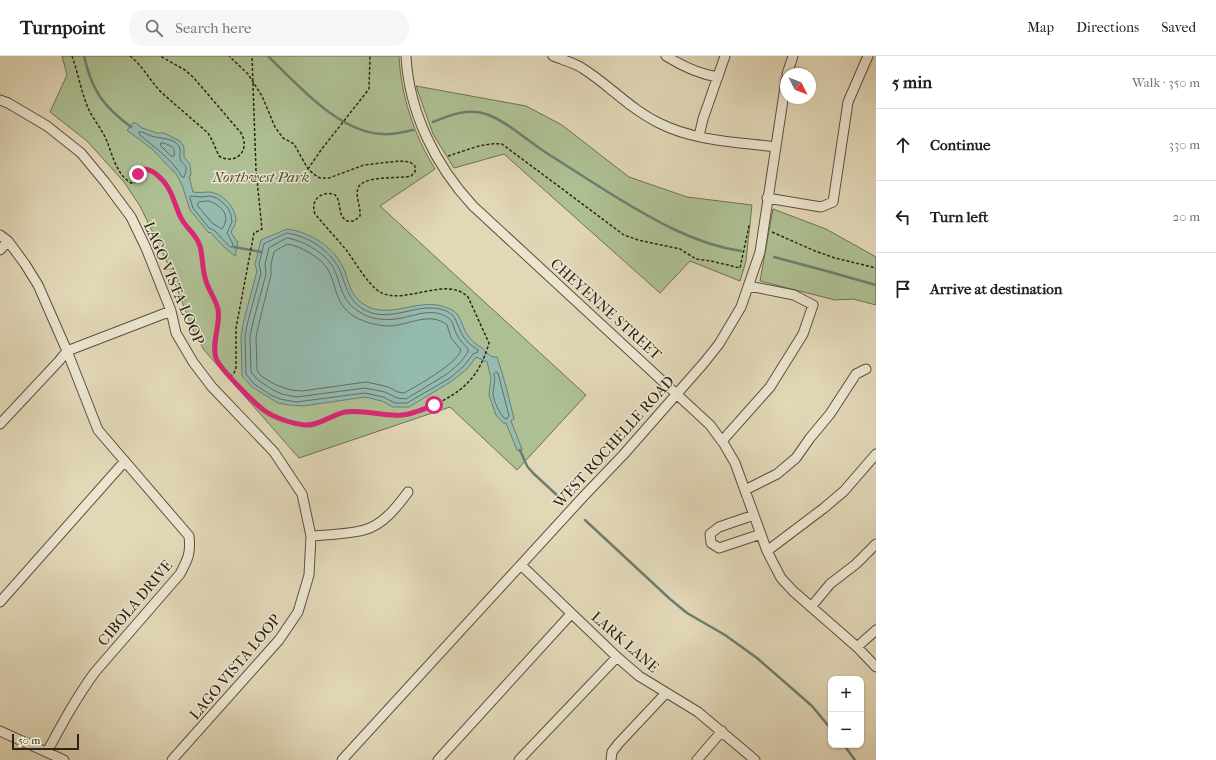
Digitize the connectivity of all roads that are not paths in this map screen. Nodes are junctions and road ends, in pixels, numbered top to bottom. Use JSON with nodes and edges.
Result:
{"nodes":[{"id":1,"x":406,"y":56,"type":"edge"},
{"id":2,"x":553,"y":56,"type":"edge"},
{"id":3,"x":666,"y":56,"type":"edge"},
{"id":4,"x":725,"y":56,"type":"edge"},
{"id":5,"x":793,"y":56,"type":"edge"},
{"id":6,"x":868,"y":56,"type":"edge"},
{"id":7,"x":789,"y":68,"type":"edge"},
{"id":8,"x":718,"y":77,"type":"junction"},
{"id":9,"x":0,"y":100,"type":"edge"},
{"id":10,"x":782,"y":104,"type":"edge"},
{"id":11,"x":699,"y":136,"type":"junction"},
{"id":12,"x":776,"y":147,"type":"junction"},
{"id":13,"x":767,"y":198,"type":"junction"},
{"id":14,"x":0,"y":235,"type":"edge"},
{"id":15,"x":8,"y":241,"type":"junction"},
{"id":16,"x":0,"y":250,"type":"edge"},
{"id":17,"x":749,"y":286,"type":"junction"},
{"id":18,"x":171,"y":311,"type":"junction"},
{"id":19,"x":67,"y":351,"type":"junction"},
{"id":20,"x":866,"y":369,"type":"dead end"},
{"id":21,"x":678,"y":394,"type":"junction"},
{"id":22,"x":0,"y":424,"type":"edge"},
{"id":23,"x":722,"y":441,"type":"junction"},
{"id":24,"x":876,"y":454,"type":"edge"},
{"id":25,"x":125,"y":461,"type":"junction"},
{"id":26,"x":745,"y":490,"type":"junction"},
{"id":27,"x":408,"y":492,"type":"dead end"},
{"id":28,"x":754,"y":515,"type":"junction"},
{"id":29,"x":761,"y":534,"type":"junction"},
{"id":30,"x":311,"y":536,"type":"junction"},
{"id":31,"x":876,"y":544,"type":"edge"},
{"id":32,"x":767,"y":551,"type":"junction"},
{"id":33,"x":521,"y":565,"type":"junction"},
{"id":34,"x":0,"y":602,"type":"edge"},
{"id":35,"x":811,"y":607,"type":"junction"},
{"id":36,"x":572,"y":614,"type":"junction"},
{"id":37,"x":876,"y":630,"type":"edge"},
{"id":38,"x":856,"y":647,"type":"junction"},
{"id":39,"x":617,"y":657,"type":"junction"},
{"id":40,"x":876,"y":667,"type":"edge"},
{"id":41,"x":666,"y":693,"type":"junction"},
{"id":42,"x":0,"y":731,"type":"edge"},
{"id":43,"x":722,"y":731,"type":"junction"},
{"id":44,"x":47,"y":752,"type":"junction"},
{"id":45,"x":64,"y":760,"type":"edge"},
{"id":46,"x":172,"y":760,"type":"edge"},
{"id":47,"x":342,"y":760,"type":"edge"},
{"id":48,"x":438,"y":760,"type":"edge"},
{"id":49,"x":519,"y":760,"type":"edge"},
{"id":50,"x":611,"y":760,"type":"edge"},
{"id":51,"x":697,"y":760,"type":"edge"},
{"id":52,"x":755,"y":760,"type":"edge"}],
"edges":[{"from":1,"to":21,"type":"street","name":"CHEYENNE STREET"},
{"from":2,"to":11,"type":"street"},
{"from":3,"to":8,"type":"street"},
{"from":4,"to":8,"type":"street"},
{"from":5,"to":7,"type":"street"},
{"from":6,"to":13,"type":"street"},
{"from":8,"to":11,"type":"street"},
{"from":9,"to":18,"type":"street","name":"LAGO VISTA LOOP"},
{"from":10,"to":12,"type":"street","name":"WEST ROCHELLE ROAD"},
{"from":11,"to":12,"type":"street"},
{"from":12,"to":13,"type":"street","name":"WEST ROCHELLE ROAD"},
{"from":13,"to":17,"type":"street","name":"WEST ROCHELLE ROAD"},
{"from":14,"to":15,"type":"street","name":"CIBOLA DRIVE"},
{"from":15,"to":16,"type":"street"},
{"from":15,"to":19,"type":"street","name":"CIBOLA DRIVE"},
{"from":17,"to":21,"type":"street","name":"WEST ROCHELLE ROAD"},
{"from":17,"to":23,"type":"street"},
{"from":18,"to":19,"type":"street"},
{"from":18,"to":30,"type":"street","name":"LAGO VISTA LOOP"},
{"from":19,"to":22,"type":"street"},
{"from":19,"to":25,"type":"street","name":"CIBOLA DRIVE"},
{"from":20,"to":26,"type":"street"},
{"from":21,"to":23,"type":"street","name":"CHEYENNE STREET"},
{"from":21,"to":33,"type":"street","name":"WEST ROCHELLE ROAD"},
{"from":23,"to":26,"type":"street","name":"CHEYENNE STREET"},
{"from":24,"to":32,"type":"street"},
{"from":25,"to":34,"type":"street"},
{"from":25,"to":44,"type":"street","name":"CIBOLA DRIVE"},
{"from":26,"to":28,"type":"street","name":"CHEYENNE STREET"},
{"from":27,"to":30,"type":"street"},
{"from":28,"to":29,"type":"street","name":"CHEYENNE STREET"},
{"from":28,"to":29,"type":"street"},
{"from":29,"to":32,"type":"street","name":"CHEYENNE STREET"},
{"from":30,"to":46,"type":"street","name":"LAGO VISTA LOOP"},
{"from":31,"to":35,"type":"street"},
{"from":32,"to":35,"type":"street","name":"CHEYENNE STREET"},
{"from":33,"to":36,"type":"street","name":"LARK LANE"},
{"from":33,"to":47,"type":"street","name":"WEST ROCHELLE ROAD"},
{"from":35,"to":38,"type":"street","name":"CHEYENNE STREET"},
{"from":36,"to":39,"type":"street","name":"LARK LANE"},
{"from":36,"to":48,"type":"street"},
{"from":37,"to":38,"type":"street"},
{"from":38,"to":40,"type":"street","name":"CHEYENNE STREET"},
{"from":39,"to":41,"type":"street","name":"LARK LANE"},
{"from":39,"to":49,"type":"street"},
{"from":41,"to":43,"type":"street","name":"LARK LANE"},
{"from":41,"to":50,"type":"street"},
{"from":42,"to":44,"type":"street"},
{"from":43,"to":51,"type":"street"},
{"from":43,"to":52,"type":"street","name":"LARK LANE"},
{"from":44,"to":45,"type":"street"}]}
